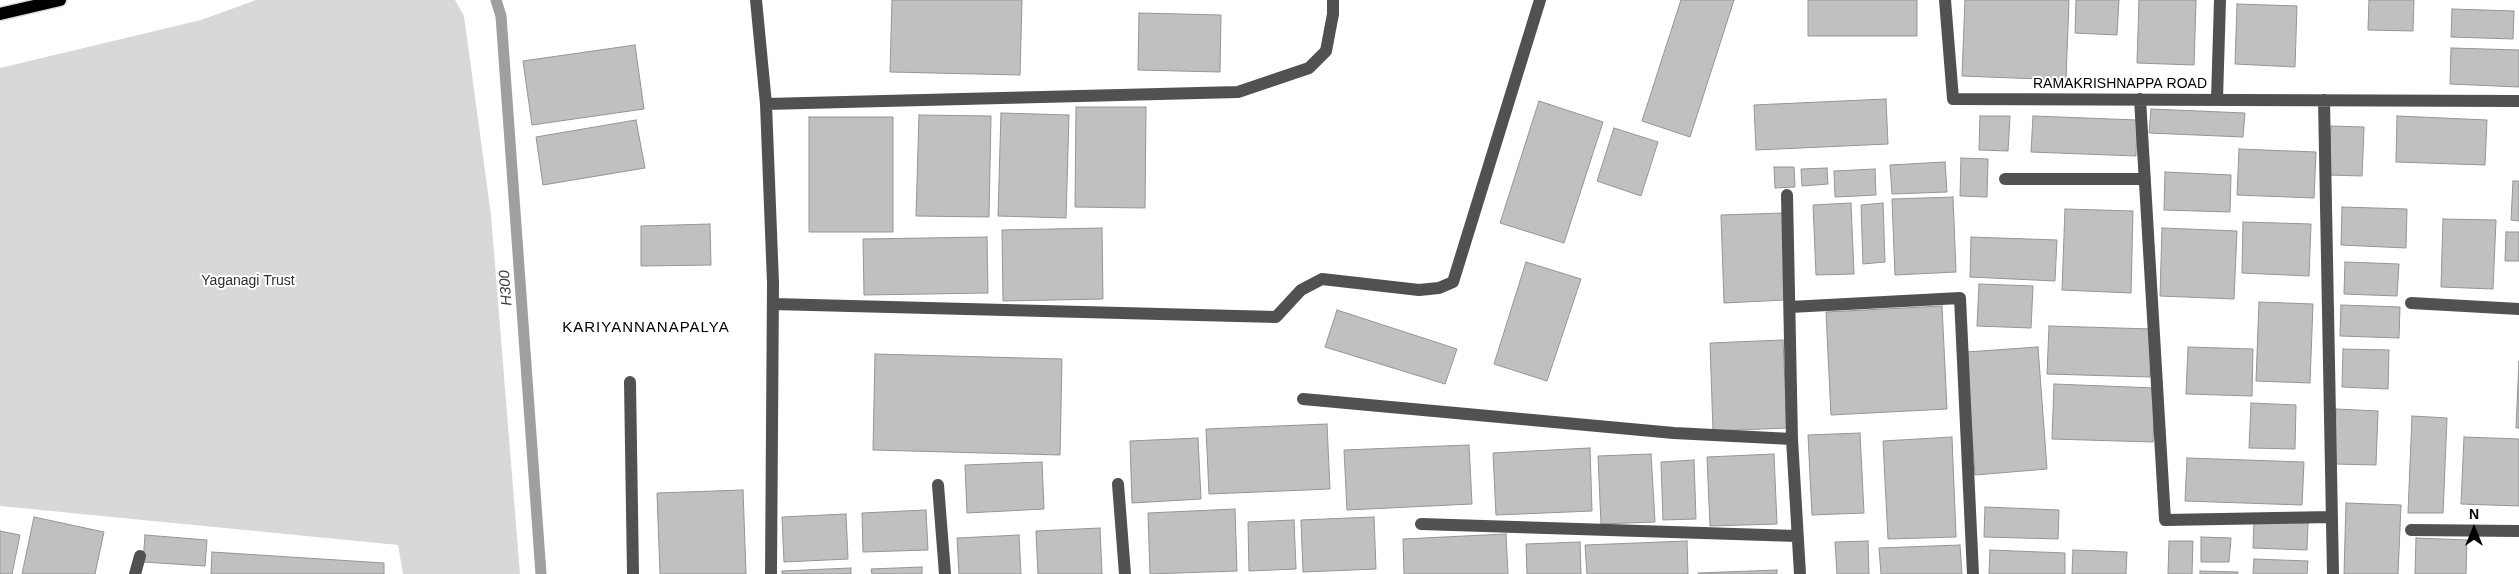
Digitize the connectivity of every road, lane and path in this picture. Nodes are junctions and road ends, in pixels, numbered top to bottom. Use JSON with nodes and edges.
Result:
{"nodes":[{"id":1,"x":60,"y":0,"type":"edge"},
{"id":2,"x":756,"y":0,"type":"edge"},
{"id":3,"x":1334,"y":0,"type":"edge"},
{"id":4,"x":1540,"y":0,"type":"edge"},
{"id":5,"x":1945,"y":0,"type":"edge"},
{"id":6,"x":2220,"y":0,"type":"edge"},
{"id":7,"x":46,"y":2,"type":"edge"},
{"id":8,"x":0,"y":14,"type":"edge"},
{"id":9,"x":2140,"y":100,"type":"junction"},
{"id":10,"x":2217,"y":100,"type":"junction"},
{"id":11,"x":2324,"y":100,"type":"junction"},
{"id":12,"x":2519,"y":100,"type":"edge"},
{"id":13,"x":766,"y":104,"type":"junction"},
{"id":14,"x":2005,"y":179,"type":"dead end"},
{"id":15,"x":2145,"y":179,"type":"junction"},
{"id":16,"x":1787,"y":195,"type":"dead end"},
{"id":17,"x":2411,"y":303,"type":"dead end"},
{"id":18,"x":773,"y":304,"type":"junction"},
{"id":19,"x":1790,"y":307,"type":"junction"},
{"id":20,"x":2519,"y":309,"type":"edge"},
{"id":21,"x":630,"y":382,"type":"dead end"},
{"id":22,"x":1303,"y":399,"type":"dead end"},
{"id":23,"x":1792,"y":439,"type":"junction"},
{"id":24,"x":1118,"y":484,"type":"dead end"},
{"id":25,"x":938,"y":485,"type":"dead end"},
{"id":26,"x":2332,"y":517,"type":"junction"},
{"id":27,"x":1421,"y":524,"type":"dead end"},
{"id":28,"x":2411,"y":530,"type":"dead end"},
{"id":29,"x":2519,"y":531,"type":"edge"},
{"id":30,"x":1797,"y":536,"type":"junction"},
{"id":31,"x":140,"y":556,"type":"dead end"},
{"id":32,"x":136,"y":574,"type":"edge"},
{"id":33,"x":633,"y":574,"type":"edge"},
{"id":34,"x":770,"y":574,"type":"edge"},
{"id":35,"x":944,"y":574,"type":"edge"},
{"id":36,"x":1125,"y":574,"type":"edge"},
{"id":37,"x":1800,"y":574,"type":"edge"},
{"id":38,"x":1972,"y":574,"type":"edge"},
{"id":39,"x":2333,"y":574,"type":"edge"}],
"edges":[{"from":1,"to":7,"type":"main road"},
{"from":2,"to":13,"type":"street"},
{"from":3,"to":13,"type":"street"},
{"from":4,"to":18,"type":"street"},
{"from":5,"to":9,"type":"street","name":"RAMAKRISHNAPPA ROAD"},
{"from":6,"to":10,"type":"street","name":"RAMAKRISHNAPPA ROAD"},
{"from":7,"to":8,"type":"main road"},
{"from":9,"to":10,"type":"street","name":"RAMAKRISHNAPPA ROAD"},
{"from":9,"to":15,"type":"street"},
{"from":10,"to":11,"type":"street"},
{"from":11,"to":12,"type":"street"},
{"from":11,"to":26,"type":"street"},
{"from":13,"to":18,"type":"street"},
{"from":14,"to":15,"type":"street"},
{"from":15,"to":26,"type":"street"},
{"from":16,"to":19,"type":"street"},
{"from":17,"to":20,"type":"street"},
{"from":18,"to":34,"type":"street"},
{"from":19,"to":23,"type":"street"},
{"from":19,"to":38,"type":"street"},
{"from":21,"to":33,"type":"street"},
{"from":22,"to":23,"type":"street"},
{"from":23,"to":30,"type":"street"},
{"from":24,"to":36,"type":"street"},
{"from":25,"to":35,"type":"street"},
{"from":26,"to":39,"type":"street"},
{"from":27,"to":30,"type":"street"},
{"from":28,"to":29,"type":"street"},
{"from":30,"to":37,"type":"street"},
{"from":31,"to":32,"type":"street"}]}
